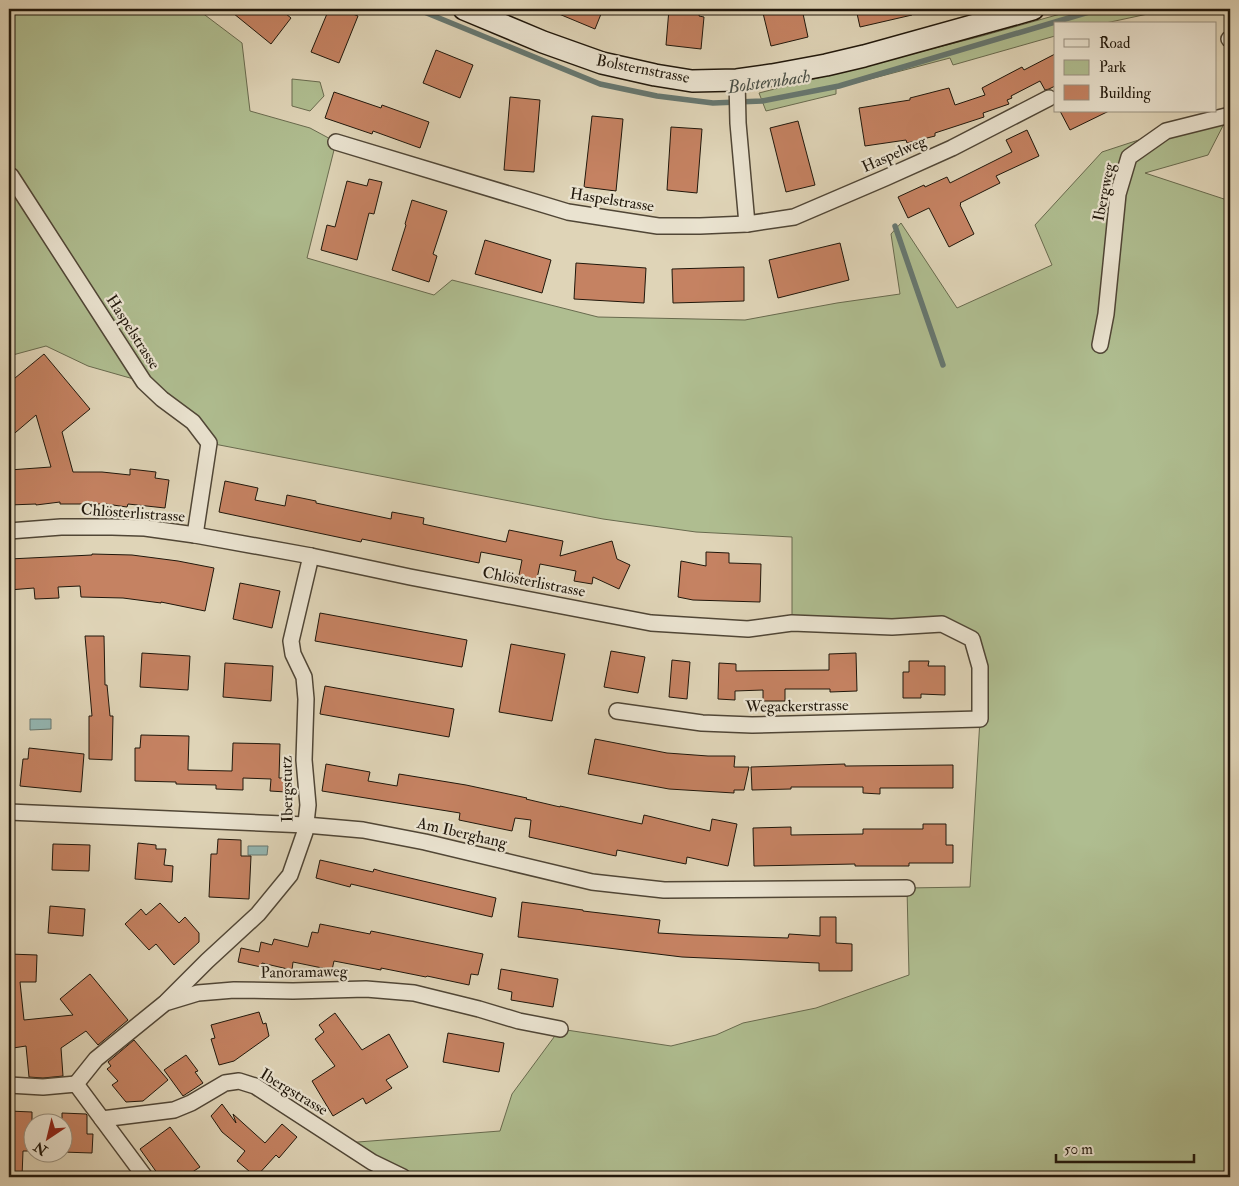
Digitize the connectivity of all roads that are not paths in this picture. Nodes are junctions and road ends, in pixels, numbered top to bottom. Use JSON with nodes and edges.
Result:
{"nodes":[{"id":1,"x":464,"y":9,"type":"edge"},
{"id":2,"x":1033,"y":9,"type":"edge"},
{"id":3,"x":736,"y":87,"type":"junction"},
{"id":4,"x":1050,"y":98,"type":"dead end"},
{"id":5,"x":1230,"y":115,"type":"edge"},
{"id":6,"x":336,"y":142,"type":"dead end"},
{"id":7,"x":9,"y":176,"type":"edge"},
{"id":8,"x":748,"y":224,"type":"junction"},
{"id":9,"x":1100,"y":345,"type":"dead end"},
{"id":10,"x":9,"y":531,"type":"edge"},
{"id":11,"x":195,"y":535,"type":"junction"},
{"id":12,"x":311,"y":556,"type":"junction"},
{"id":13,"x":617,"y":711,"type":"dead end"},
{"id":14,"x":980,"y":719,"type":"joint"},
{"id":15,"x":9,"y":812,"type":"edge"},
{"id":16,"x":306,"y":825,"type":"junction"},
{"id":17,"x":907,"y":888,"type":"dead end"},
{"id":18,"x":165,"y":1004,"type":"junction"},
{"id":19,"x":560,"y":1029,"type":"dead end"},
{"id":20,"x":76,"y":1084,"type":"junction"},
{"id":21,"x":9,"y":1085,"type":"edge"},
{"id":22,"x":102,"y":1119,"type":"junction"},
{"id":23,"x":145,"y":1177,"type":"edge"},
{"id":24,"x":403,"y":1177,"type":"edge"}],
"edges":[{"from":1,"to":3,"type":"street","name":"Bolsternstrasse"},
{"from":2,"to":3,"type":"street","name":"Bolsternstrasse"},
{"from":3,"to":8,"type":"street"},
{"from":4,"to":8,"type":"street","name":"Haspelweg"},
{"from":5,"to":9,"type":"street","name":"Ibergweg"},
{"from":6,"to":8,"type":"street","name":"Haspelstrasse"},
{"from":7,"to":11,"type":"street","name":"Haspelstrasse"},
{"from":10,"to":11,"type":"street","name":"Chlösterlistrasse"},
{"from":11,"to":12,"type":"street","name":"Chlösterlistrasse"},
{"from":12,"to":14,"type":"street","name":"Chlösterlistrasse"},
{"from":12,"to":16,"type":"street","name":"Ibergstutz"},
{"from":13,"to":14,"type":"street","name":"Wegackerstrasse"},
{"from":15,"to":16,"type":"street","name":"Am Iberghang"},
{"from":16,"to":17,"type":"street","name":"Am Iberghang"},
{"from":16,"to":18,"type":"street","name":"Ibergstutz"},
{"from":18,"to":19,"type":"street","name":"Panoramaweg"},
{"from":18,"to":20,"type":"street","name":"Panoramaweg"},
{"from":20,"to":21,"type":"street"},
{"from":20,"to":22,"type":"street"},
{"from":22,"to":23,"type":"street"},
{"from":22,"to":24,"type":"street","name":"Ibergstrasse"}]}
